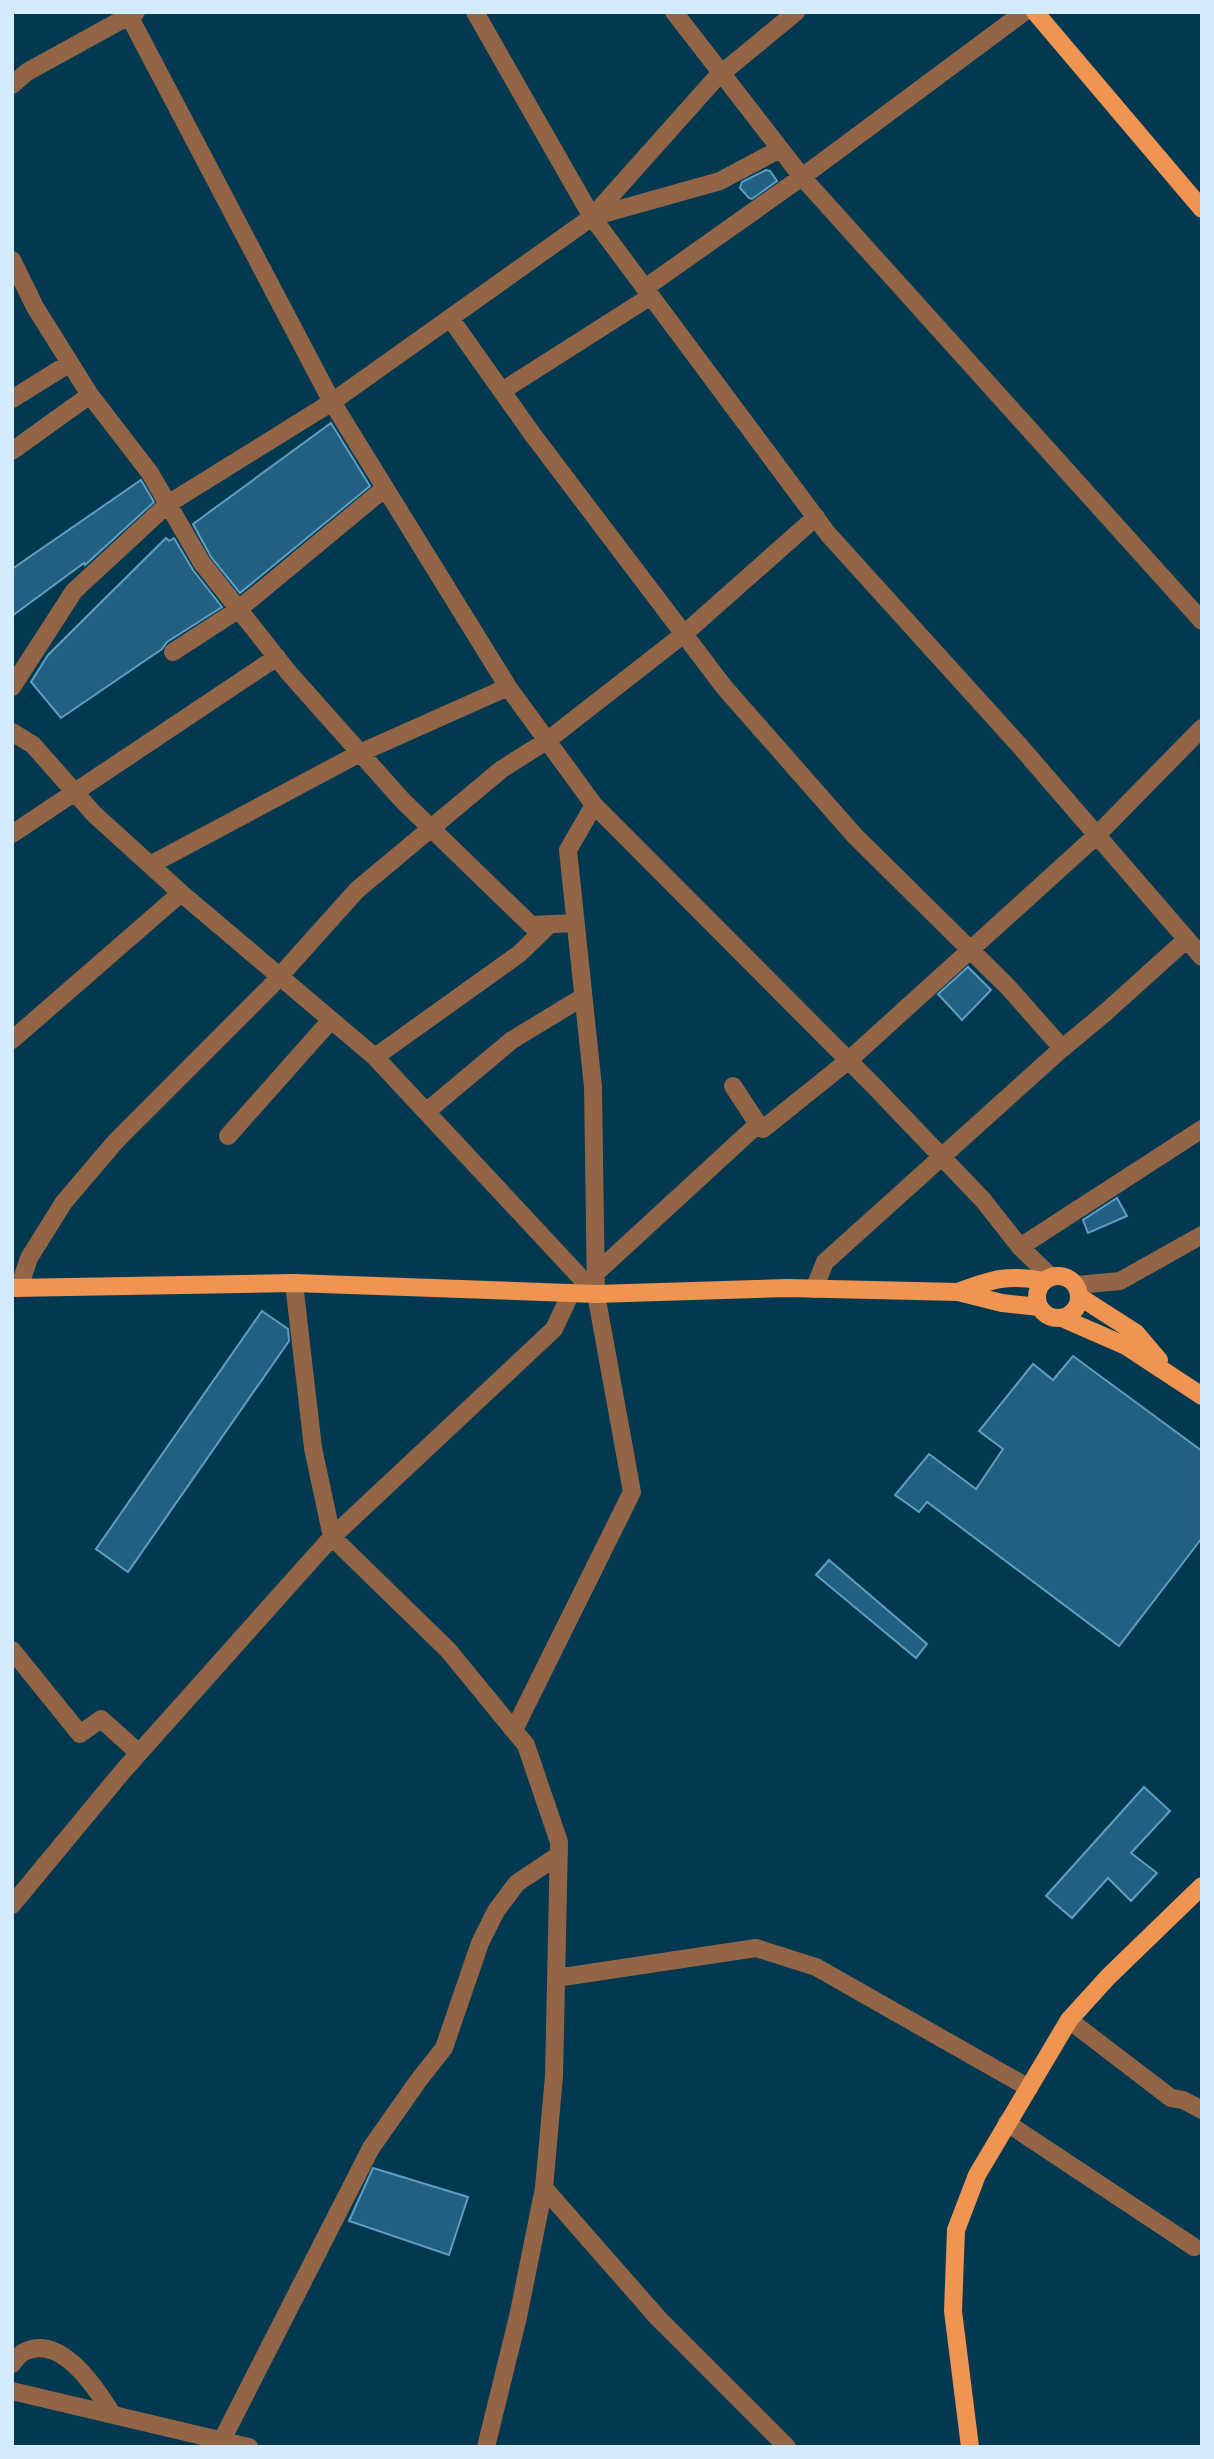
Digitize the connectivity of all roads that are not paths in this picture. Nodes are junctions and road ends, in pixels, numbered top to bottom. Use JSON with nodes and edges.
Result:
{"nodes":[{"id":1,"x":475,"y":12,"type":"edge"},
{"id":2,"x":674,"y":12,"type":"edge"},
{"id":3,"x":796,"y":12,"type":"edge"},
{"id":4,"x":1024,"y":12,"type":"edge"},
{"id":5,"x":1035,"y":12,"type":"edge"},
{"id":6,"x":130,"y":13,"type":"edge"},
{"id":7,"x":721,"y":74,"type":"junction"},
{"id":8,"x":12,"y":85,"type":"edge"},
{"id":9,"x":780,"y":149,"type":"junction"},
{"id":10,"x":802,"y":177,"type":"junction"},
{"id":11,"x":1202,"y":209,"type":"edge"},
{"id":12,"x":592,"y":217,"type":"junction"},
{"id":13,"x":12,"y":260,"type":"edge"},
{"id":14,"x":648,"y":292,"type":"junction"},
{"id":15,"x":450,"y":318,"type":"junction"},
{"id":16,"x":70,"y":363,"type":"junction"},
{"id":17,"x":502,"y":391,"type":"junction"},
{"id":18,"x":90,"y":395,"type":"junction"},
{"id":19,"x":12,"y":399,"type":"edge"},
{"id":20,"x":332,"y":402,"type":"junction"},
{"id":21,"x":12,"y":451,"type":"edge"},
{"id":22,"x":385,"y":488,"type":"junction"},
{"id":23,"x":168,"y":505,"type":"junction"},
{"id":24,"x":816,"y":517,"type":"junction"},
{"id":25,"x":239,"y":609,"type":"junction"},
{"id":26,"x":1202,"y":621,"type":"edge"},
{"id":27,"x":684,"y":634,"type":"junction"},
{"id":28,"x":173,"y":652,"type":"dead end"},
{"id":29,"x":277,"y":657,"type":"junction"},
{"id":30,"x":12,"y":687,"type":"edge"},
{"id":31,"x":508,"y":687,"type":"junction"},
{"id":32,"x":1202,"y":728,"type":"edge"},
{"id":33,"x":12,"y":732,"type":"edge"},
{"id":34,"x":548,"y":740,"type":"junction"},
{"id":35,"x":360,"y":753,"type":"junction"},
{"id":36,"x":75,"y":793,"type":"junction"},
{"id":37,"x":594,"y":806,"type":"junction"},
{"id":38,"x":431,"y":828,"type":"junction"},
{"id":39,"x":12,"y":834,"type":"edge"},
{"id":40,"x":1097,"y":835,"type":"junction"},
{"id":41,"x":150,"y":866,"type":"junction"},
{"id":42,"x":181,"y":893,"type":"junction"},
{"id":43,"x":575,"y":923,"type":"junction"},
{"id":44,"x":550,"y":924,"type":"junction"},
{"id":45,"x":1187,"y":939,"type":"junction"},
{"id":46,"x":970,"y":949,"type":"junction"},
{"id":47,"x":1202,"y":957,"type":"edge"},
{"id":48,"x":279,"y":977,"type":"junction"},
{"id":49,"x":583,"y":997,"type":"junction"},
{"id":50,"x":331,"y":1020,"type":"junction"},
{"id":51,"x":12,"y":1040,"type":"edge"},
{"id":52,"x":1062,"y":1048,"type":"junction"},
{"id":53,"x":375,"y":1057,"type":"junction"},
{"id":54,"x":849,"y":1060,"type":"junction"},
{"id":55,"x":733,"y":1086,"type":"dead end"},
{"id":56,"x":426,"y":1112,"type":"junction"},
{"id":57,"x":763,"y":1129,"type":"dead end"},
{"id":58,"x":1202,"y":1129,"type":"edge"},
{"id":59,"x":228,"y":1136,"type":"dead end"},
{"id":60,"x":942,"y":1157,"type":"junction"},
{"id":61,"x":1202,"y":1235,"type":"edge"},
{"id":62,"x":1020,"y":1247,"type":"junction"},
{"id":63,"x":596,"y":1273,"type":"junction"},
{"id":64,"x":1048,"y":1279,"type":"junction"},
{"id":65,"x":294,"y":1283,"type":"junction"},
{"id":66,"x":15,"y":1288,"type":"edge"},
{"id":67,"x":814,"y":1289,"type":"junction"},
{"id":68,"x":1078,"y":1291,"type":"junction"},
{"id":69,"x":958,"y":1292,"type":"junction"},
{"id":70,"x":571,"y":1293,"type":"junction"},
{"id":71,"x":596,"y":1294,"type":"junction"},
{"id":72,"x":1039,"y":1307,"type":"junction"},
{"id":73,"x":1062,"y":1318,"type":"junction"},
{"id":74,"x":1172,"y":1376,"type":"junction"},
{"id":75,"x":1202,"y":1396,"type":"edge"},
{"id":76,"x":332,"y":1537,"type":"junction"},
{"id":77,"x":14,"y":1658,"type":"edge"},
{"id":78,"x":514,"y":1730,"type":"junction"},
{"id":79,"x":139,"y":1753,"type":"junction"},
{"id":80,"x":559,"y":1855,"type":"junction"},
{"id":81,"x":1202,"y":1886,"type":"edge"},
{"id":82,"x":12,"y":1905,"type":"edge"},
{"id":83,"x":556,"y":1978,"type":"junction"},
{"id":84,"x":1069,"y":2020,"type":"junction"},
{"id":85,"x":1029,"y":2088,"type":"junction"},
{"id":86,"x":1202,"y":2110,"type":"edge"},
{"id":87,"x":1007,"y":2123,"type":"junction"},
{"id":88,"x":544,"y":2188,"type":"junction"},
{"id":89,"x":1194,"y":2247,"type":"dead end"},
{"id":90,"x":12,"y":2364,"type":"edge"},
{"id":91,"x":12,"y":2391,"type":"edge"},
{"id":92,"x":112,"y":2414,"type":"junction"},
{"id":93,"x":222,"y":2440,"type":"junction"},
{"id":94,"x":249,"y":2447,"type":"edge"},
{"id":95,"x":486,"y":2447,"type":"edge"},
{"id":96,"x":787,"y":2447,"type":"edge"},
{"id":97,"x":970,"y":2447,"type":"edge"}],
"edges":[{"from":1,"to":12,"type":"street"},
{"from":2,"to":7,"type":"street"},
{"from":3,"to":7,"type":"street"},
{"from":4,"to":10,"type":"street"},
{"from":5,"to":11,"type":"main road"},
{"from":6,"to":8,"type":"street"},
{"from":6,"to":20,"type":"street"},
{"from":7,"to":9,"type":"street"},
{"from":7,"to":12,"type":"street"},
{"from":9,"to":10,"type":"street"},
{"from":9,"to":12,"type":"street"},
{"from":10,"to":14,"type":"street"},
{"from":10,"to":26,"type":"street"},
{"from":12,"to":14,"type":"street"},
{"from":12,"to":15,"type":"street"},
{"from":13,"to":16,"type":"street"},
{"from":14,"to":17,"type":"street"},
{"from":14,"to":24,"type":"street"},
{"from":15,"to":17,"type":"street"},
{"from":15,"to":20,"type":"street"},
{"from":16,"to":18,"type":"street"},
{"from":16,"to":19,"type":"street"},
{"from":17,"to":27,"type":"street"},
{"from":18,"to":21,"type":"street"},
{"from":18,"to":23,"type":"street"},
{"from":20,"to":22,"type":"street"},
{"from":20,"to":23,"type":"street"},
{"from":22,"to":25,"type":"street"},
{"from":22,"to":31,"type":"street"},
{"from":23,"to":25,"type":"street"},
{"from":23,"to":30,"type":"street"},
{"from":24,"to":27,"type":"street"},
{"from":24,"to":40,"type":"street"},
{"from":25,"to":28,"type":"street"},
{"from":25,"to":29,"type":"street"},
{"from":27,"to":34,"type":"street"},
{"from":27,"to":46,"type":"street"},
{"from":29,"to":35,"type":"street"},
{"from":29,"to":36,"type":"street"},
{"from":31,"to":34,"type":"street"},
{"from":31,"to":35,"type":"street"},
{"from":32,"to":40,"type":"street"},
{"from":33,"to":36,"type":"street"},
{"from":34,"to":37,"type":"street"},
{"from":34,"to":38,"type":"street"},
{"from":35,"to":38,"type":"street"},
{"from":35,"to":41,"type":"street"},
{"from":36,"to":39,"type":"street"},
{"from":36,"to":41,"type":"street"},
{"from":37,"to":43,"type":"street"},
{"from":37,"to":54,"type":"street"},
{"from":38,"to":44,"type":"street"},
{"from":38,"to":48,"type":"street"},
{"from":40,"to":45,"type":"street"},
{"from":40,"to":46,"type":"street"},
{"from":41,"to":42,"type":"street"},
{"from":42,"to":48,"type":"street"},
{"from":42,"to":51,"type":"street"},
{"from":43,"to":44,"type":"street"},
{"from":43,"to":49,"type":"street"},
{"from":44,"to":53,"type":"street"},
{"from":45,"to":47,"type":"street"},
{"from":45,"to":52,"type":"street"},
{"from":46,"to":52,"type":"street"},
{"from":46,"to":54,"type":"street"},
{"from":48,"to":50,"type":"street"},
{"from":48,"to":66,"type":"street"},
{"from":49,"to":56,"type":"street"},
{"from":49,"to":63,"type":"street"},
{"from":50,"to":53,"type":"street"},
{"from":50,"to":59,"type":"street"},
{"from":52,"to":60,"type":"street"},
{"from":53,"to":56,"type":"street"},
{"from":54,"to":57,"type":"street"},
{"from":54,"to":60,"type":"street"},
{"from":55,"to":63,"type":"street"},
{"from":56,"to":71,"type":"street"},
{"from":58,"to":62,"type":"street"},
{"from":60,"to":62,"type":"street"},
{"from":60,"to":67,"type":"street"},
{"from":61,"to":68,"type":"street"},
{"from":62,"to":64,"type":"street"},
{"from":63,"to":71,"type":"street"},
{"from":64,"to":68,"type":"main road"},
{"from":64,"to":69,"type":"main road"},
{"from":64,"to":72,"type":"main road"},
{"from":65,"to":66,"type":"main road"},
{"from":65,"to":70,"type":"main road"},
{"from":65,"to":76,"type":"street"},
{"from":67,"to":69,"type":"main road"},
{"from":67,"to":71,"type":"main road"},
{"from":68,"to":73,"type":"main road"},
{"from":68,"to":74,"type":"main road"},
{"from":69,"to":72,"type":"main road"},
{"from":70,"to":71,"type":"main road"},
{"from":70,"to":76,"type":"street"},
{"from":71,"to":78,"type":"street"},
{"from":72,"to":73,"type":"main road"},
{"from":73,"to":74,"type":"main road"},
{"from":74,"to":75,"type":"main road"},
{"from":76,"to":78,"type":"street"},
{"from":76,"to":79,"type":"street"},
{"from":77,"to":79,"type":"street"},
{"from":78,"to":80,"type":"street"},
{"from":79,"to":82,"type":"street"},
{"from":80,"to":83,"type":"street"},
{"from":80,"to":93,"type":"street"},
{"from":81,"to":84,"type":"main road"},
{"from":83,"to":85,"type":"street"},
{"from":83,"to":88,"type":"street"},
{"from":84,"to":85,"type":"main road"},
{"from":84,"to":86,"type":"street"},
{"from":85,"to":87,"type":"main road"},
{"from":87,"to":89,"type":"street"},
{"from":87,"to":97,"type":"main road"},
{"from":88,"to":95,"type":"street"},
{"from":88,"to":96,"type":"street"},
{"from":90,"to":92,"type":"street"},
{"from":91,"to":92,"type":"street"},
{"from":92,"to":93,"type":"street"},
{"from":93,"to":94,"type":"street"}]}
